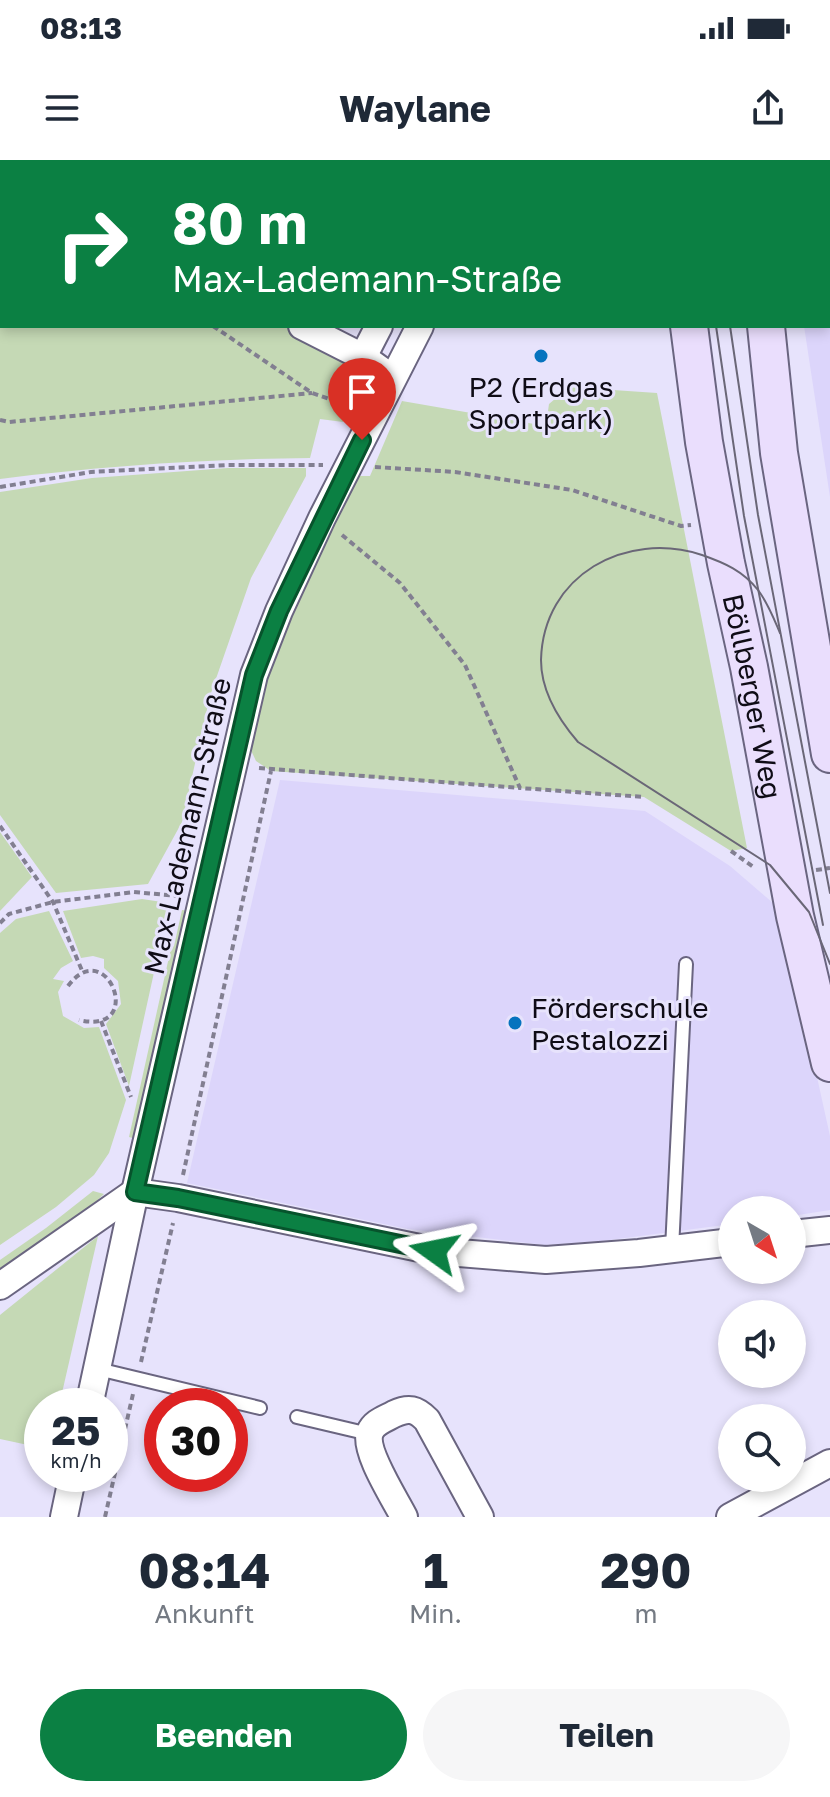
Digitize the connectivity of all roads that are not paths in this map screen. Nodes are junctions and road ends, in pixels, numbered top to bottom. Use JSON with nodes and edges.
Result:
{"nodes":[{"id":1,"x":306,"y":328,"type":"edge"},
{"id":2,"x":378,"y":328,"type":"edge"},
{"id":3,"x":419,"y":328,"type":"edge"},
{"id":4,"x":689,"y":328,"type":"edge"},
{"id":5,"x":766,"y":328,"type":"edge"},
{"id":6,"x":363,"y":357,"type":"junction"},
{"id":7,"x":392,"y":378,"type":"junction"},
{"id":8,"x":830,"y":754,"type":"edge"},
{"id":9,"x":686,"y":964,"type":"dead end"},
{"id":10,"x":830,"y":1063,"type":"edge"},
{"id":11,"x":135,"y":1192,"type":"junction"},
{"id":12,"x":830,"y":1230,"type":"edge"},
{"id":13,"x":806,"y":1233,"type":"edge"},
{"id":14,"x":718,"y":1244,"type":"edge"},
{"id":15,"x":672,"y":1249,"type":"junction"},
{"id":16,"x":0,"y":1286,"type":"edge"},
{"id":17,"x":98,"y":1369,"type":"junction"},
{"id":18,"x":93,"y":1388,"type":"edge"},
{"id":19,"x":260,"y":1408,"type":"dead end"},
{"id":20,"x":297,"y":1417,"type":"dead end"},
{"id":21,"x":369,"y":1434,"type":"junction"},
{"id":22,"x":830,"y":1463,"type":"edge"},
{"id":23,"x":69,"y":1492,"type":"edge"},
{"id":24,"x":64,"y":1517,"type":"edge"},
{"id":25,"x":404,"y":1517,"type":"edge"},
{"id":26,"x":480,"y":1517,"type":"edge"},
{"id":27,"x":730,"y":1517,"type":"edge"}],
"edges":[{"from":1,"to":6,"type":"street"},
{"from":2,"to":6,"type":"street"},
{"from":3,"to":7,"type":"street","name":"Max-Lademann-Straße"},
{"from":4,"to":10,"type":"street","name":"Böllberger Weg"},
{"from":5,"to":8,"type":"street"},
{"from":6,"to":7,"type":"street"},
{"from":7,"to":11,"type":"street","name":"Max-Lademann-Straße"},
{"from":9,"to":15,"type":"lane"},
{"from":11,"to":15,"type":"street"},
{"from":11,"to":16,"type":"street"},
{"from":11,"to":17,"type":"street","name":"Max-Lademann-Straße"},
{"from":12,"to":13,"type":"street"},
{"from":14,"to":15,"type":"street"},
{"from":17,"to":18,"type":"street","name":"Max-Lademann-Straße"},
{"from":17,"to":19,"type":"lane"},
{"from":20,"to":21,"type":"lane"},
{"from":21,"to":25,"type":"street"},
{"from":21,"to":26,"type":"street"},
{"from":22,"to":27,"type":"street"},
{"from":23,"to":24,"type":"street"}]}
